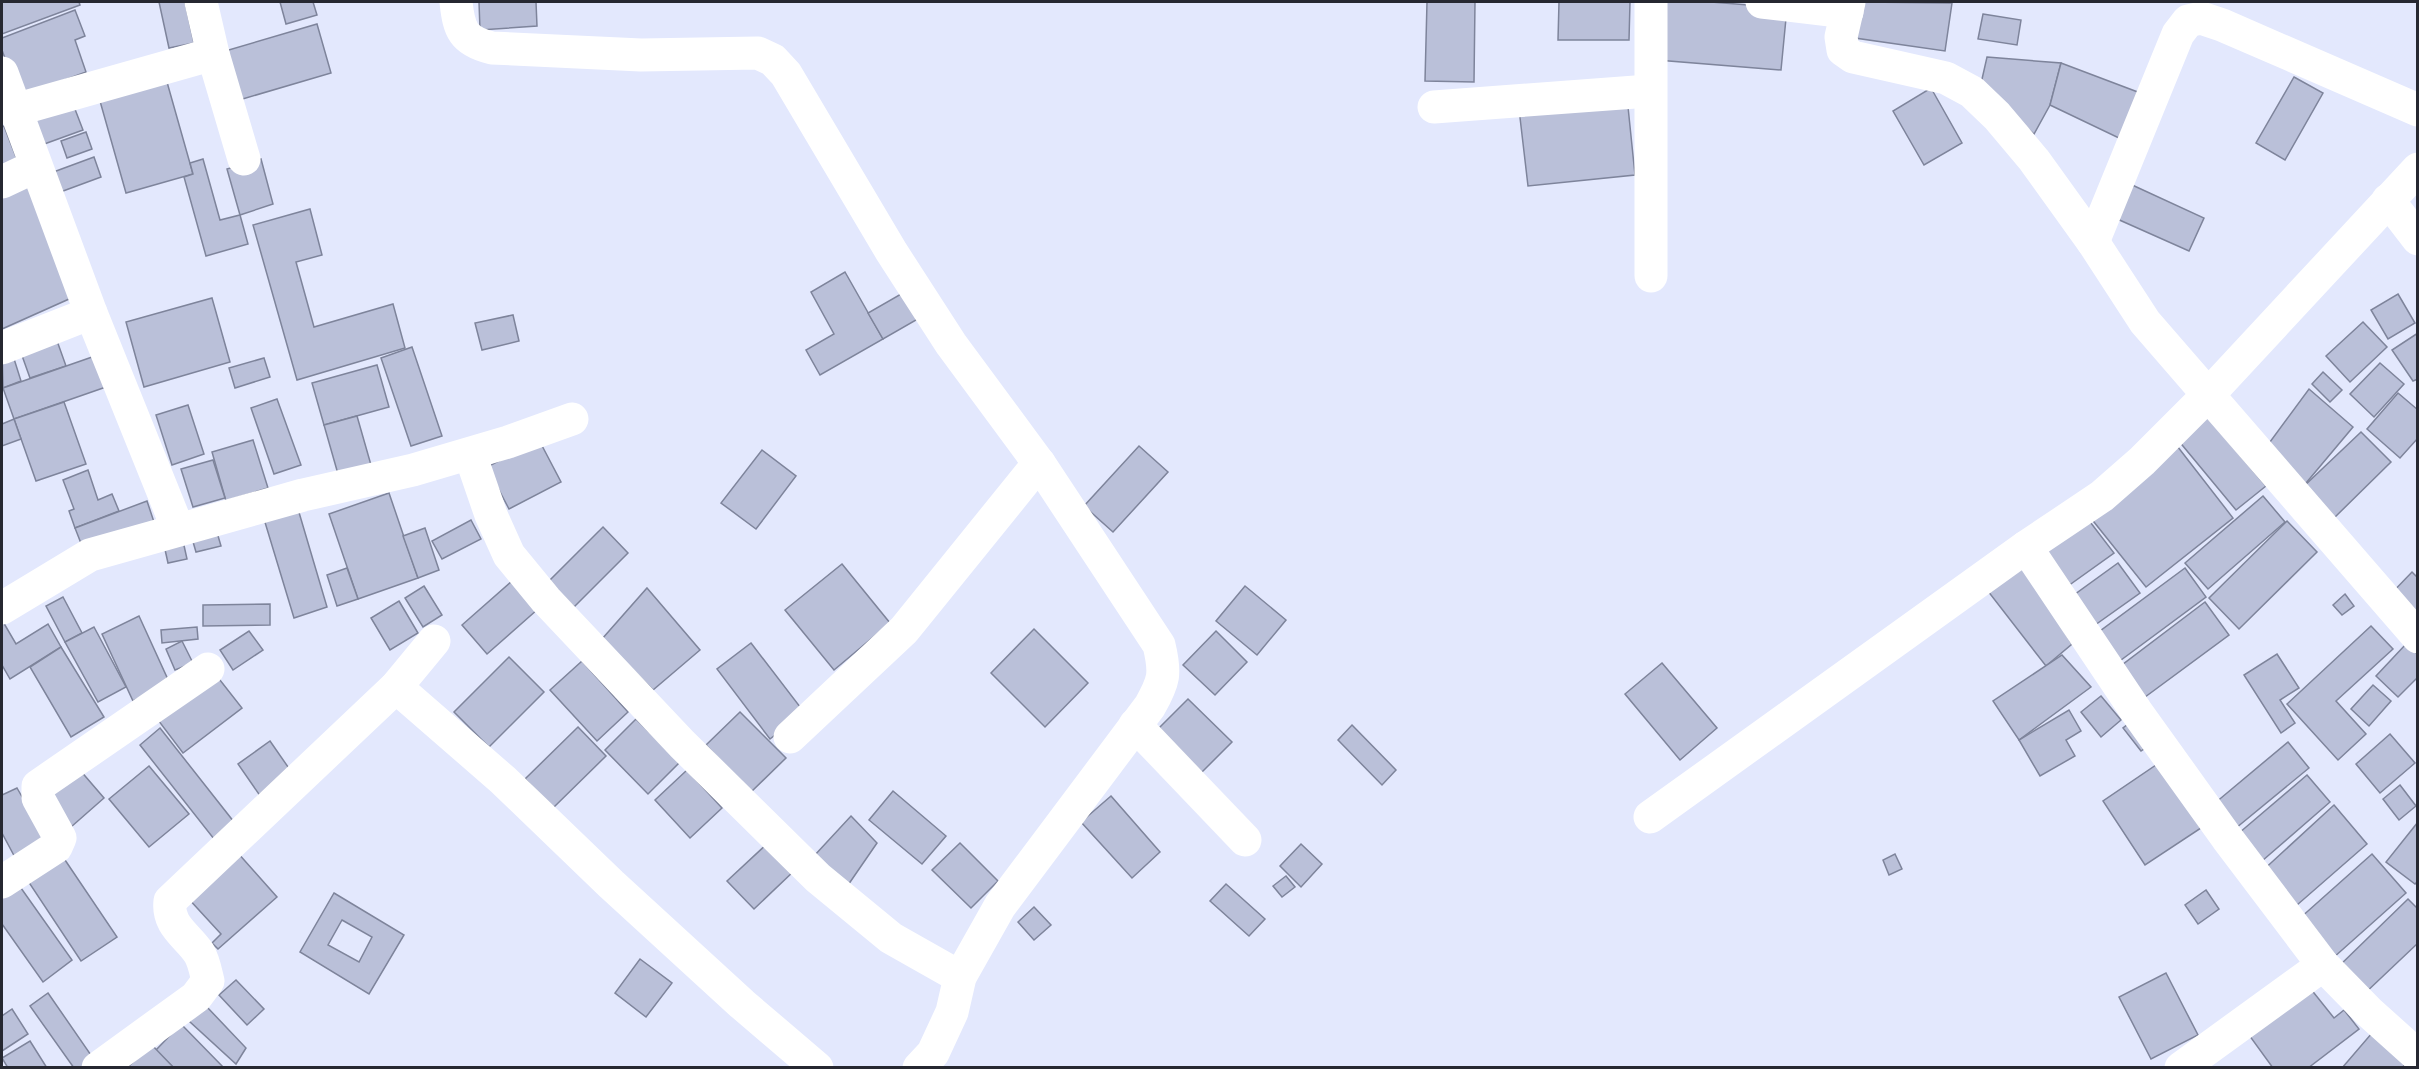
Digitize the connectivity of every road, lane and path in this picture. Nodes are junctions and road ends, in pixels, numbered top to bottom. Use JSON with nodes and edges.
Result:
{"nodes":[{"id":1,"x":201,"y":2,"type":"edge"},
{"id":2,"x":456,"y":2,"type":"edge"},
{"id":3,"x":1650,"y":2,"type":"edge"},
{"id":4,"x":1761,"y":2,"type":"edge"},
{"id":5,"x":1848,"y":7,"type":"edge"},
{"id":6,"x":213,"y":54,"type":"junction"},
{"id":7,"x":2,"y":73,"type":"edge"},
{"id":8,"x":1649,"y":91,"type":"junction"},
{"id":9,"x":1434,"y":107,"type":"dead end"},
{"id":10,"x":15,"y":110,"type":"junction"},
{"id":11,"x":2418,"y":110,"type":"edge"},
{"id":12,"x":244,"y":159,"type":"dead end"},
{"id":13,"x":36,"y":166,"type":"junction"},
{"id":14,"x":2418,"y":169,"type":"edge"},
{"id":15,"x":2,"y":182,"type":"edge"},
{"id":16,"x":2388,"y":200,"type":"junction"},
{"id":17,"x":2418,"y":239,"type":"edge"},
{"id":18,"x":2093,"y":242,"type":"junction"},
{"id":19,"x":1651,"y":276,"type":"dead end"},
{"id":20,"x":90,"y":313,"type":"junction"},
{"id":21,"x":2,"y":348,"type":"edge"},
{"id":22,"x":2209,"y":394,"type":"junction"},
{"id":23,"x":572,"y":419,"type":"dead end"},
{"id":24,"x":470,"y":454,"type":"junction"},
{"id":25,"x":1039,"y":463,"type":"junction"},
{"id":26,"x":178,"y":529,"type":"junction"},
{"id":27,"x":2026,"y":547,"type":"junction"},
{"id":28,"x":2,"y":608,"type":"edge"},
{"id":29,"x":2418,"y":637,"type":"edge"},
{"id":30,"x":435,"y":641,"type":"dead end"},
{"id":31,"x":208,"y":669,"type":"dead end"},
{"id":32,"x":396,"y":687,"type":"junction"},
{"id":33,"x":1135,"y":725,"type":"junction"},
{"id":34,"x":790,"y":737,"type":"dead end"},
{"id":35,"x":1650,"y":817,"type":"dead end"},
{"id":36,"x":1245,"y":840,"type":"dead end"},
{"id":37,"x":2,"y":882,"type":"edge"},
{"id":38,"x":2323,"y":965,"type":"junction"},
{"id":39,"x":960,"y":977,"type":"junction"},
{"id":40,"x":2418,"y":1056,"type":"edge"},
{"id":41,"x":98,"y":1068,"type":"edge"},
{"id":42,"x":817,"y":1068,"type":"edge"},
{"id":43,"x":919,"y":1068,"type":"edge"},
{"id":44,"x":2181,"y":1068,"type":"edge"}],
"edges":[{"from":1,"to":6,"type":"street"},
{"from":2,"to":25,"type":"street"},
{"from":3,"to":8,"type":"street"},
{"from":4,"to":5,"type":"street"},
{"from":5,"to":18,"type":"street"},
{"from":6,"to":10,"type":"street"},
{"from":6,"to":12,"type":"street"},
{"from":7,"to":10,"type":"street"},
{"from":8,"to":9,"type":"street"},
{"from":8,"to":19,"type":"street"},
{"from":10,"to":13,"type":"street"},
{"from":11,"to":18,"type":"street"},
{"from":13,"to":15,"type":"street"},
{"from":13,"to":20,"type":"street"},
{"from":14,"to":16,"type":"street"},
{"from":16,"to":17,"type":"street"},
{"from":16,"to":22,"type":"street"},
{"from":18,"to":22,"type":"street"},
{"from":20,"to":21,"type":"street"},
{"from":20,"to":26,"type":"street"},
{"from":22,"to":27,"type":"street"},
{"from":22,"to":29,"type":"street"},
{"from":23,"to":24,"type":"street"},
{"from":24,"to":26,"type":"street"},
{"from":24,"to":39,"type":"street"},
{"from":25,"to":33,"type":"street"},
{"from":25,"to":34,"type":"street"},
{"from":26,"to":28,"type":"street"},
{"from":27,"to":35,"type":"street"},
{"from":27,"to":38,"type":"street"},
{"from":30,"to":32,"type":"street"},
{"from":31,"to":37,"type":"street"},
{"from":32,"to":41,"type":"street"},
{"from":32,"to":42,"type":"street"},
{"from":33,"to":36,"type":"street"},
{"from":33,"to":39,"type":"street"},
{"from":38,"to":40,"type":"street"},
{"from":38,"to":44,"type":"street"},
{"from":39,"to":43,"type":"street"}]}
